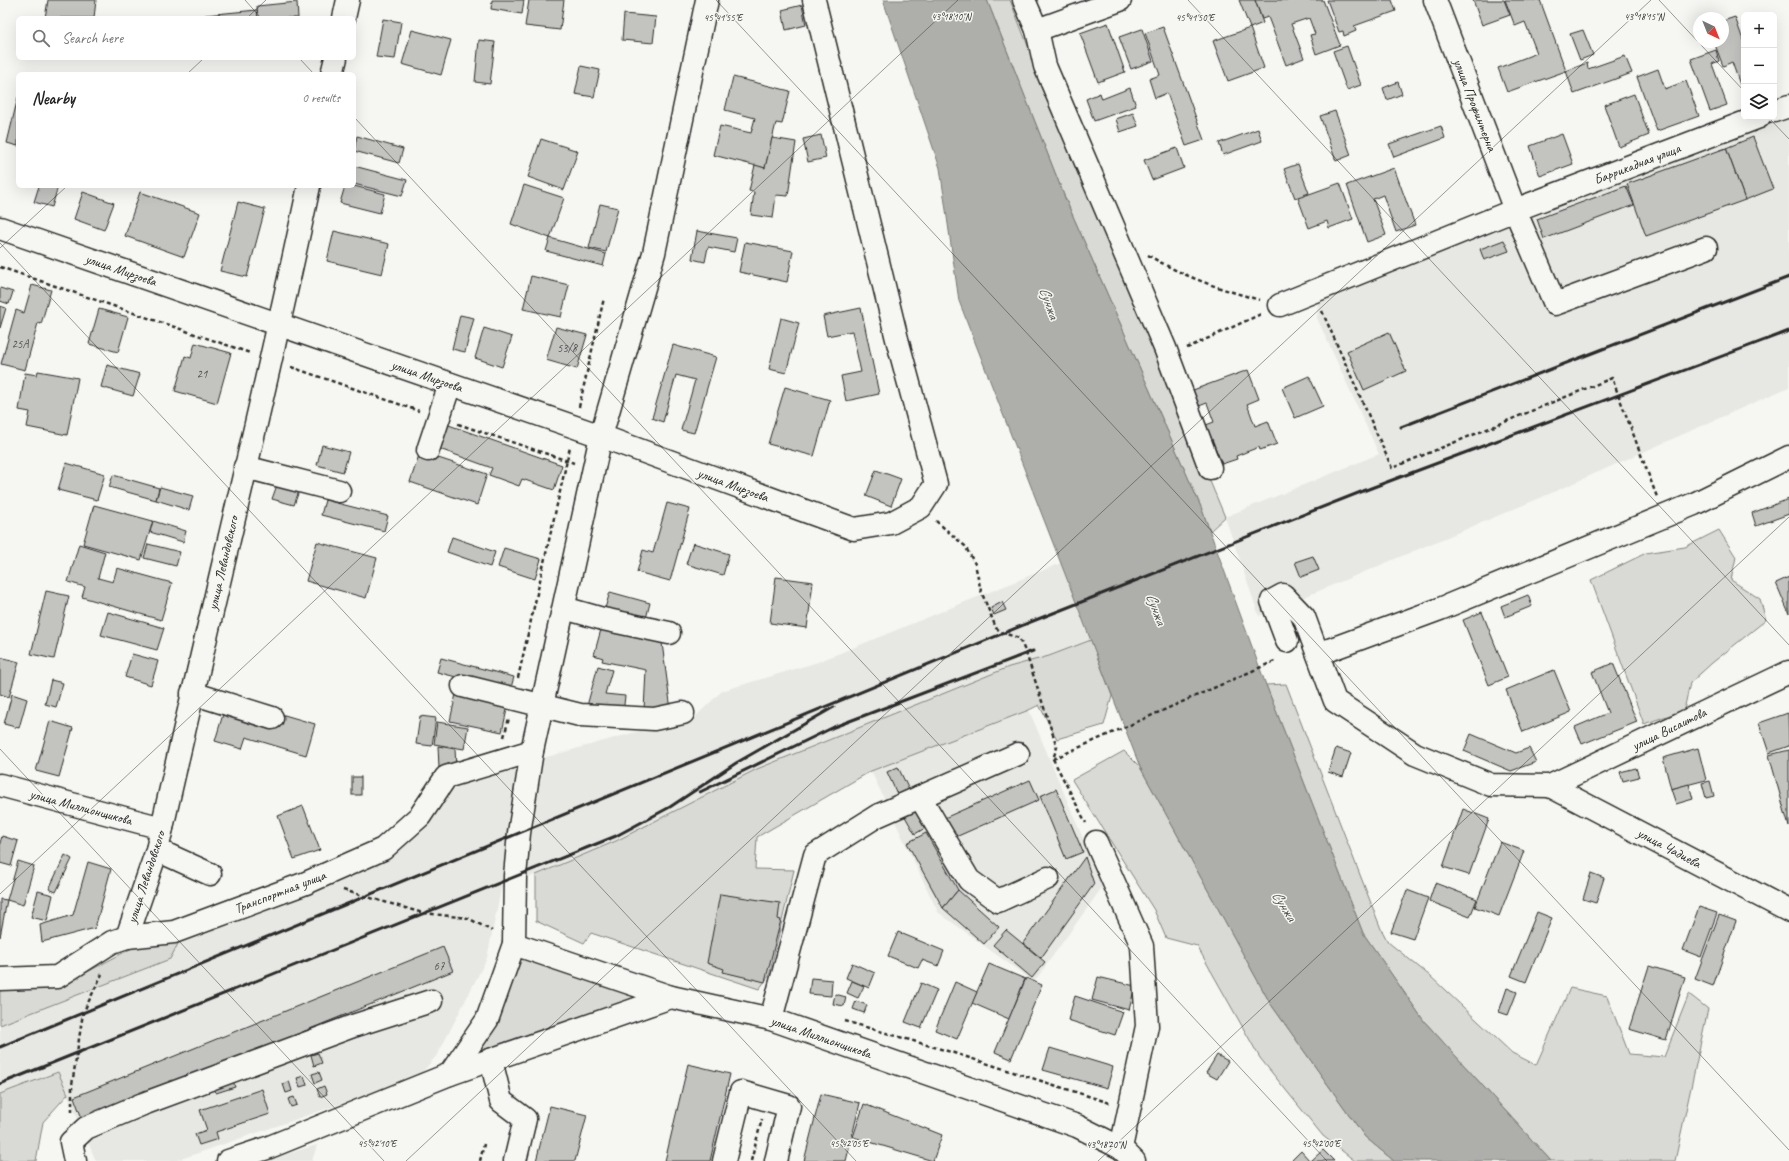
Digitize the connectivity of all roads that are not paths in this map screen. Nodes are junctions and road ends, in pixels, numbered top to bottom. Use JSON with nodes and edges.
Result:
{"nodes":[{"id":1,"x":348,"y":0,"type":"edge"},
{"id":2,"x":707,"y":0,"type":"edge"},
{"id":3,"x":814,"y":0,"type":"edge"},
{"id":4,"x":1024,"y":0,"type":"edge"},
{"id":5,"x":1120,"y":0,"type":"edge"},
{"id":6,"x":1435,"y":0,"type":"edge"},
{"id":7,"x":344,"y":16,"type":"edge"},
{"id":8,"x":1037,"y":30,"type":"junction"},
{"id":9,"x":336,"y":60,"type":"edge"},
{"id":10,"x":332,"y":72,"type":"edge"},
{"id":11,"x":1789,"y":106,"type":"edge"},
{"id":12,"x":1777,"y":110,"type":"edge"},
{"id":13,"x":1751,"y":120,"type":"edge"},
{"id":14,"x":309,"y":188,"type":"edge"},
{"id":15,"x":1516,"y":210,"type":"junction"},
{"id":16,"x":0,"y":228,"type":"edge"},
{"id":17,"x":1706,"y":248,"type":"dead end"},
{"id":18,"x":1280,"y":306,"type":"road end"},
{"id":19,"x":280,"y":325,"type":"junction"},
{"id":20,"x":450,"y":384,"type":"junction"},
{"id":21,"x":601,"y":436,"type":"junction"},
{"id":22,"x":428,"y":450,"type":"dead end"},
{"id":23,"x":1789,"y":457,"type":"edge"},
{"id":24,"x":245,"y":467,"type":"junction"},
{"id":25,"x":1210,"y":468,"type":"dead end"},
{"id":26,"x":339,"y":491,"type":"dead end"},
{"id":27,"x":564,"y":608,"type":"junction"},
{"id":28,"x":669,"y":633,"type":"dead end"},
{"id":29,"x":1287,"y":641,"type":"dead end"},
{"id":30,"x":1318,"y":654,"type":"junction"},
{"id":31,"x":1789,"y":672,"type":"edge"},
{"id":32,"x":463,"y":686,"type":"dead end"},
{"id":33,"x":192,"y":693,"type":"junction"},
{"id":34,"x":542,"y":705,"type":"junction"},
{"id":35,"x":683,"y":712,"type":"dead end"},
{"id":36,"x":272,"y":718,"type":"dead end"},
{"id":37,"x":532,"y":751,"type":"junction"},
{"id":38,"x":1018,"y":754,"type":"dead end"},
{"id":39,"x":0,"y":785,"type":"edge"},
{"id":40,"x":1550,"y":786,"type":"junction"},
{"id":41,"x":920,"y":797,"type":"junction"},
{"id":42,"x":162,"y":828,"type":"junction"},
{"id":43,"x":1096,"y":842,"type":"road end"},
{"id":44,"x":157,"y":850,"type":"junction"},
{"id":45,"x":210,"y":874,"type":"dead end"},
{"id":46,"x":1048,"y":878,"type":"dead end"},
{"id":47,"x":1789,"y":911,"type":"edge"},
{"id":48,"x":127,"y":937,"type":"junction"},
{"id":49,"x":514,"y":944,"type":"junction"},
{"id":50,"x":0,"y":979,"type":"edge"},
{"id":51,"x":671,"y":998,"type":"junction"},
{"id":52,"x":432,"y":1001,"type":"dead end"},
{"id":53,"x":771,"y":1019,"type":"junction"},
{"id":54,"x":491,"y":1060,"type":"junction"},
{"id":55,"x":450,"y":1074,"type":"junction"},
{"id":56,"x":73,"y":1152,"type":"edge"},
{"id":57,"x":265,"y":1155,"type":"edge"},
{"id":58,"x":1128,"y":1157,"type":"edge"},
{"id":59,"x":228,"y":1161,"type":"edge"},
{"id":60,"x":515,"y":1161,"type":"edge"},
{"id":61,"x":724,"y":1161,"type":"edge"},
{"id":62,"x":776,"y":1161,"type":"edge"}],
"edges":[{"from":1,"to":7,"type":"street"},
{"from":2,"to":21,"type":"street"},
{"from":3,"to":21,"type":"street","name":"улица Мирзоева"},
{"from":4,"to":8,"type":"street"},
{"from":5,"to":8,"type":"street"},
{"from":6,"to":15,"type":"street","name":"улица Профинтерна"},
{"from":8,"to":25,"type":"street"},
{"from":9,"to":10,"type":"street"},
{"from":11,"to":12,"type":"street"},
{"from":13,"to":15,"type":"street","name":"Баррикадная улица"},
{"from":14,"to":19,"type":"street","name":"улица Левандовского"},
{"from":15,"to":17,"type":"street","name":"улица Профинтерна"},
{"from":15,"to":18,"type":"street","name":"Баррикадная улица"},
{"from":16,"to":19,"type":"street","name":"улица Мирзоева"},
{"from":19,"to":20,"type":"street","name":"улица Мирзоева"},
{"from":19,"to":24,"type":"street","name":"улица Левандовского"},
{"from":20,"to":21,"type":"street","name":"улица Мирзоева"},
{"from":20,"to":22,"type":"street"},
{"from":21,"to":27,"type":"street"},
{"from":23,"to":30,"type":"street"},
{"from":24,"to":26,"type":"street"},
{"from":24,"to":33,"type":"street","name":"улица Левандовского"},
{"from":27,"to":28,"type":"street"},
{"from":27,"to":34,"type":"street"},
{"from":29,"to":30,"type":"street"},
{"from":30,"to":40,"type":"street"},
{"from":31,"to":40,"type":"street","name":"улица Висаитова"},
{"from":32,"to":34,"type":"street"},
{"from":33,"to":36,"type":"street"},
{"from":33,"to":42,"type":"street","name":"улица Левандовского"},
{"from":34,"to":35,"type":"street"},
{"from":34,"to":37,"type":"street"},
{"from":37,"to":48,"type":"street","name":"Транспортная улица"},
{"from":37,"to":49,"type":"street"},
{"from":38,"to":41,"type":"street"},
{"from":39,"to":42,"type":"street","name":"улица Миллионщикова"},
{"from":40,"to":47,"type":"street","name":"улица Чадиева"},
{"from":41,"to":46,"type":"street"},
{"from":41,"to":53,"type":"street"},
{"from":42,"to":44,"type":"street","name":"улица Левандовского"},
{"from":43,"to":58,"type":"street"},
{"from":44,"to":45,"type":"street"},
{"from":44,"to":48,"type":"street","name":"улица Левандовского"},
{"from":48,"to":50,"type":"street","name":"Транспортная улица"},
{"from":49,"to":51,"type":"street","name":"улица Миллионщикова"},
{"from":49,"to":55,"type":"street"},
{"from":51,"to":53,"type":"street","name":"улица Миллионщикова"},
{"from":51,"to":54,"type":"street"},
{"from":52,"to":56,"type":"street"},
{"from":53,"to":58,"type":"street","name":"улица Миллионщикова"},
{"from":54,"to":55,"type":"street"},
{"from":54,"to":60,"type":"street"},
{"from":55,"to":57,"type":"street"},
{"from":57,"to":59,"type":"street"},
{"from":61,"to":62,"type":"street"}]}
